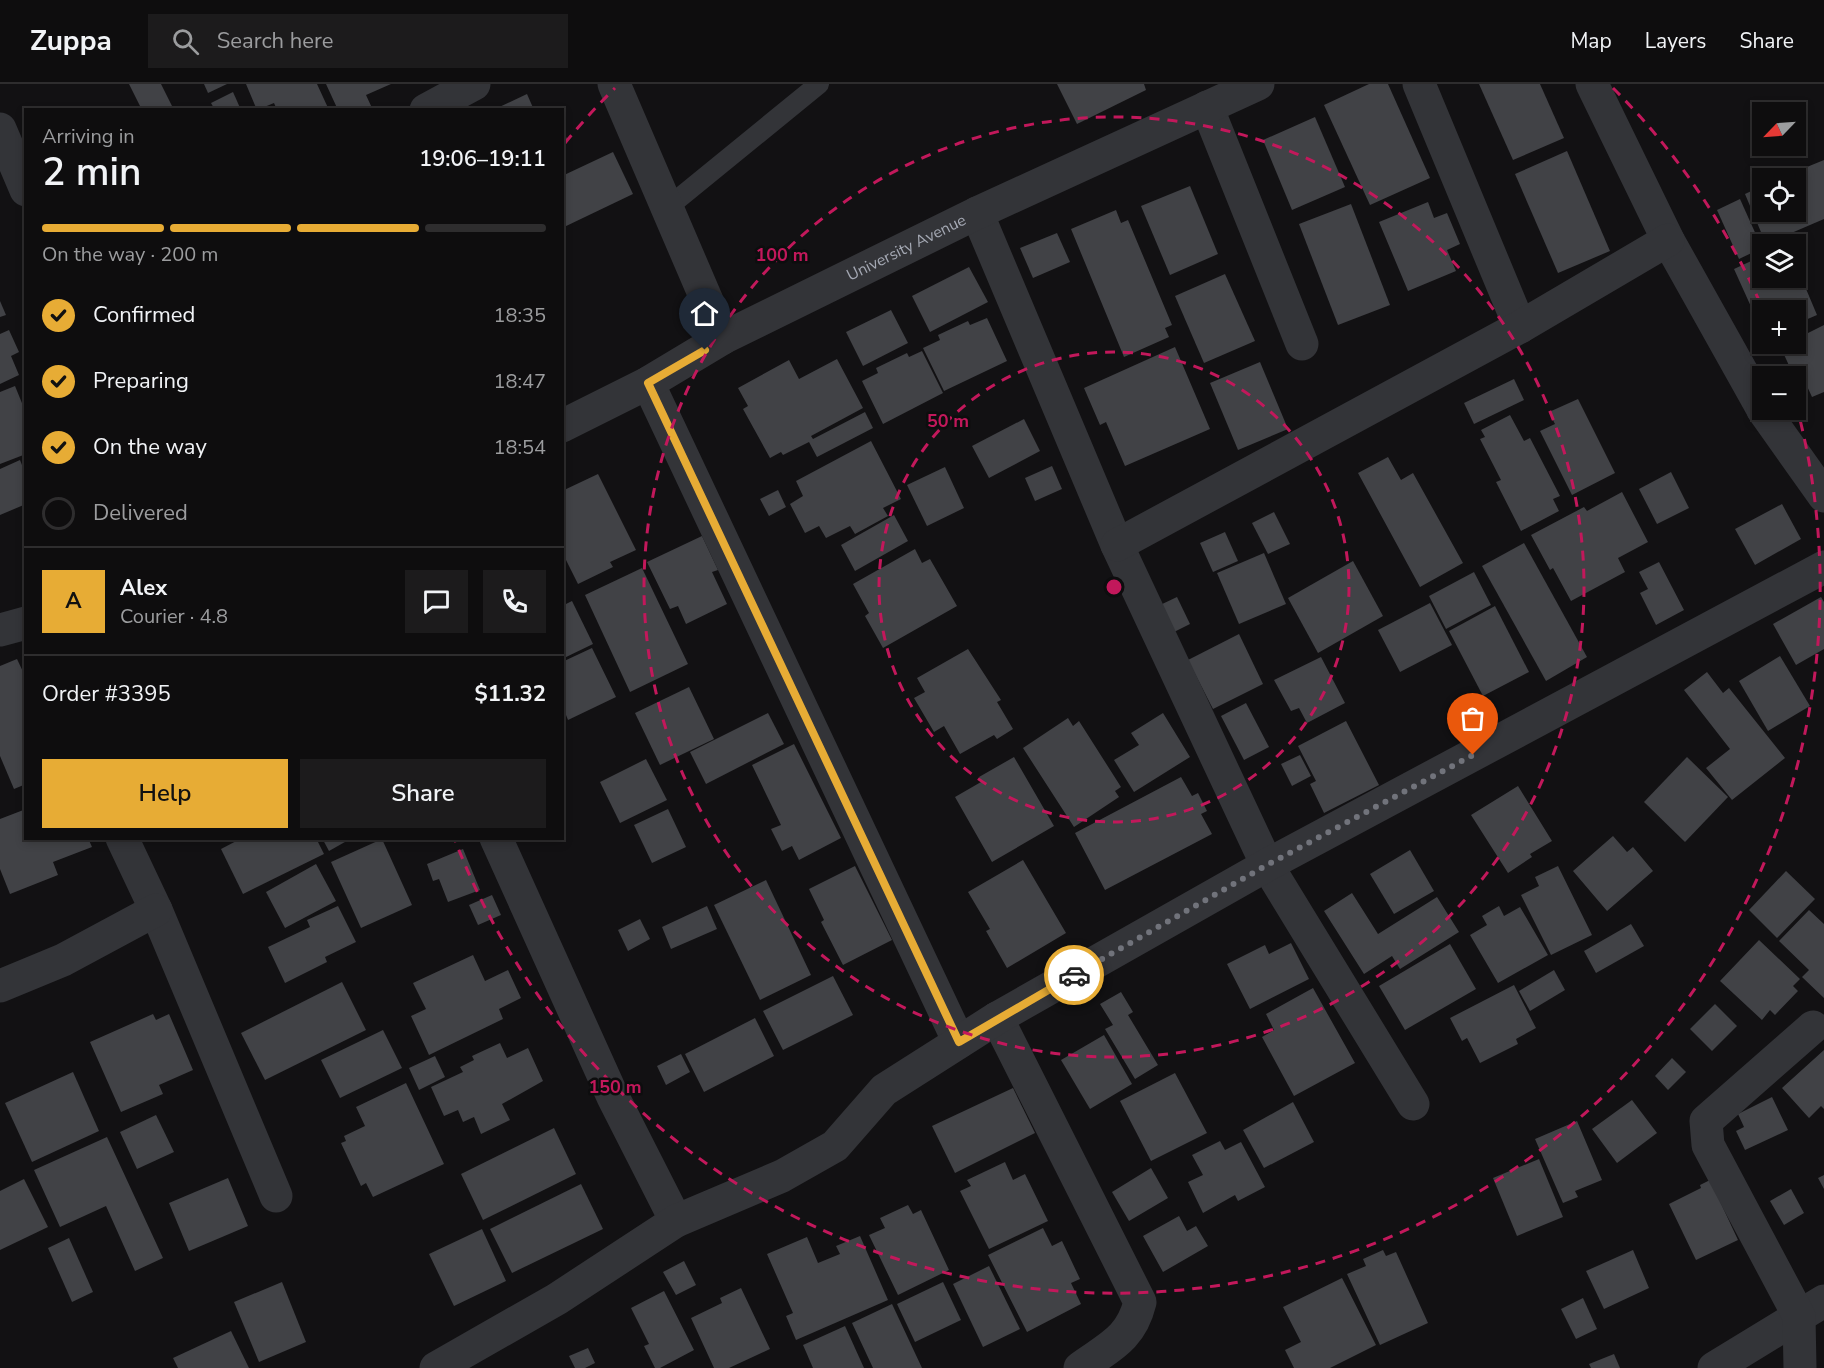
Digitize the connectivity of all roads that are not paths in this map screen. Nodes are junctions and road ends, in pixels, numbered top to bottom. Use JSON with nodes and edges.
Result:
{"nodes":[{"id":1,"x":474,"y":84,"type":"edge"},
{"id":2,"x":614,"y":84,"type":"edge"},
{"id":3,"x":819,"y":84,"type":"edge"},
{"id":4,"x":1419,"y":84,"type":"edge"},
{"id":5,"x":1592,"y":84,"type":"edge"},
{"id":6,"x":1242,"y":87,"type":"edge"},
{"id":7,"x":1208,"y":107,"type":"junction"},
{"id":8,"x":430,"y":108,"type":"edge"},
{"id":9,"x":0,"y":129,"type":"edge"},
{"id":10,"x":24,"y":185,"type":"edge"},
{"id":11,"x":667,"y":208,"type":"junction"},
{"id":12,"x":976,"y":213,"type":"junction"},
{"id":13,"x":1668,"y":240,"type":"junction"},
{"id":14,"x":1520,"y":327,"type":"junction"},
{"id":15,"x":723,"y":338,"type":"junction"},
{"id":16,"x":1302,"y":344,"type":"dead end"},
{"id":17,"x":648,"y":383,"type":"junction"},
{"id":18,"x":1752,"y":389,"type":"edge"},
{"id":19,"x":1771,"y":420,"type":"edge"},
{"id":20,"x":564,"y":425,"type":"edge"},
{"id":21,"x":1824,"y":496,"type":"edge"},
{"id":22,"x":1117,"y":545,"type":"junction"},
{"id":23,"x":1824,"y":567,"type":"edge"},
{"id":24,"x":123,"y":840,"type":"edge"},
{"id":25,"x":497,"y":840,"type":"edge"},
{"id":26,"x":1267,"y":865,"type":"junction"},
{"id":27,"x":156,"y":910,"type":"junction"},
{"id":28,"x":0,"y":986,"type":"edge"},
{"id":29,"x":997,"y":1018,"type":"junction"},
{"id":30,"x":1813,"y":1027,"type":"dead end"},
{"id":31,"x":959,"y":1042,"type":"junction"},
{"id":32,"x":1413,"y":1104,"type":"dead end"},
{"id":33,"x":276,"y":1196,"type":"dead end"},
{"id":34,"x":676,"y":1221,"type":"junction"},
{"id":35,"x":1811,"y":1308,"type":"edge"},
{"id":36,"x":436,"y":1368,"type":"edge"},
{"id":37,"x":1080,"y":1368,"type":"edge"},
{"id":38,"x":1714,"y":1368,"type":"edge"},
{"id":39,"x":1800,"y":1368,"type":"edge"}],
"edges":[{"from":1,"to":8,"type":"street"},
{"from":2,"to":11,"type":"street"},
{"from":3,"to":11,"type":"lane"},
{"from":4,"to":14,"type":"street"},
{"from":5,"to":13,"type":"street"},
{"from":6,"to":7,"type":"street","name":"University Avenue"},
{"from":7,"to":12,"type":"street","name":"University Avenue"},
{"from":7,"to":16,"type":"street"},
{"from":9,"to":10,"type":"street"},
{"from":11,"to":15,"type":"street"},
{"from":12,"to":15,"type":"street","name":"University Avenue"},
{"from":12,"to":22,"type":"street"},
{"from":13,"to":14,"type":"street"},
{"from":13,"to":18,"type":"street"},
{"from":14,"to":22,"type":"street"},
{"from":15,"to":17,"type":"street","name":"University Avenue"},
{"from":17,"to":20,"type":"street","name":"University Avenue"},
{"from":17,"to":31,"type":"street"},
{"from":19,"to":21,"type":"street"},
{"from":22,"to":26,"type":"street"},
{"from":23,"to":26,"type":"street"},
{"from":24,"to":27,"type":"street"},
{"from":25,"to":34,"type":"street"},
{"from":26,"to":29,"type":"street"},
{"from":26,"to":32,"type":"street"},
{"from":27,"to":28,"type":"street"},
{"from":27,"to":33,"type":"street"},
{"from":29,"to":31,"type":"street"},
{"from":29,"to":37,"type":"street"},
{"from":30,"to":35,"type":"street"},
{"from":31,"to":34,"type":"street"},
{"from":34,"to":36,"type":"street"},
{"from":35,"to":38,"type":"street"},
{"from":35,"to":39,"type":"street"}]}
